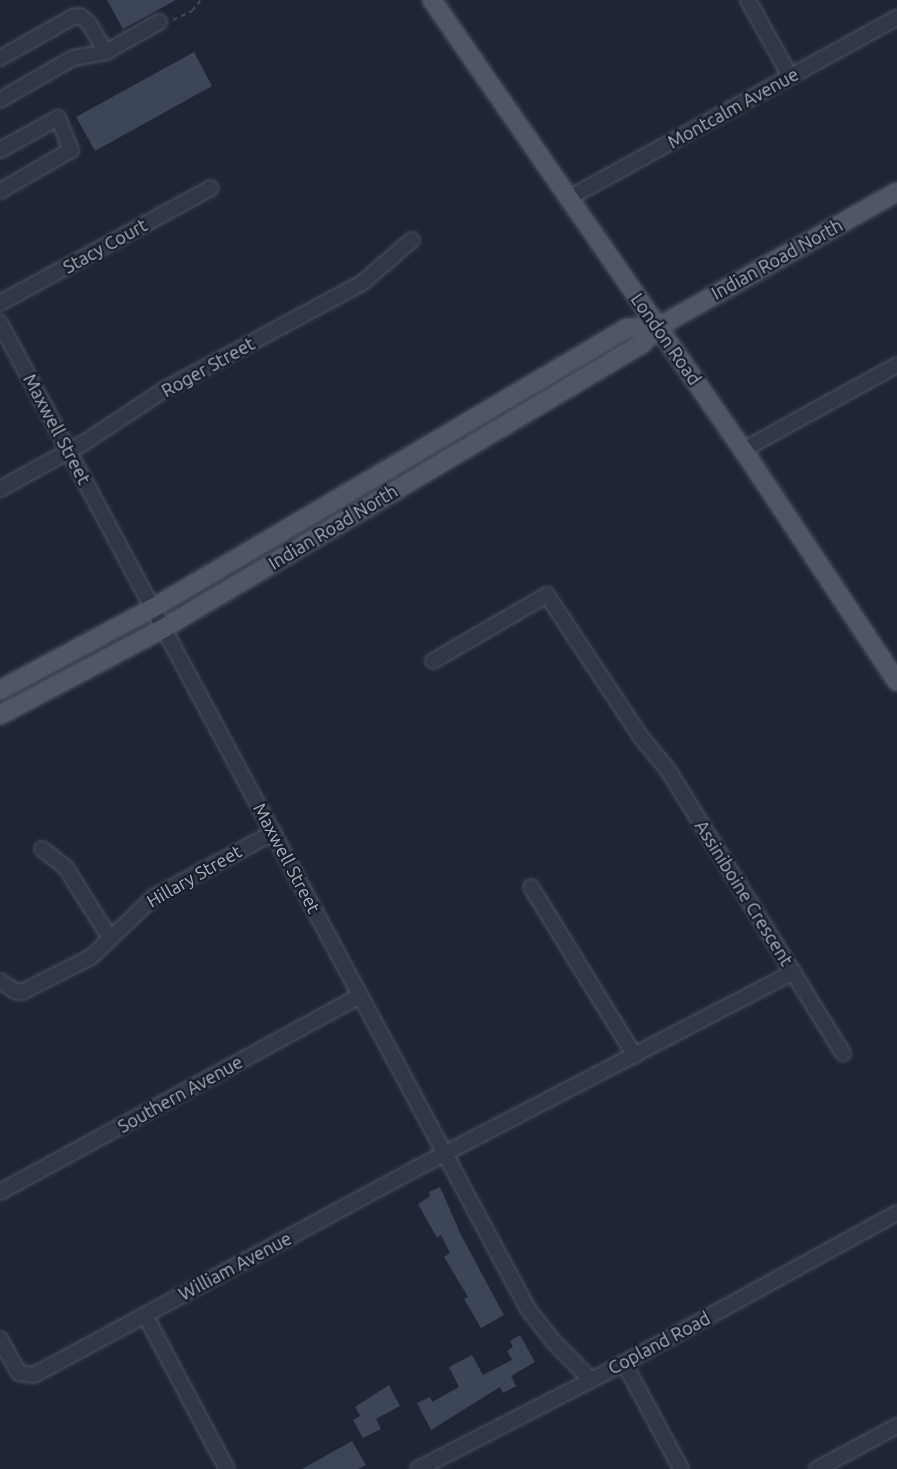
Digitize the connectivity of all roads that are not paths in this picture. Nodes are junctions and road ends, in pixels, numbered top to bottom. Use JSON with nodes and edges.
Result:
{"nodes":[{"id":1,"x":432,"y":0,"type":"edge"},
{"id":2,"x":748,"y":0,"type":"edge"},
{"id":3,"x":897,"y":18,"type":"edge"},
{"id":4,"x":159,"y":22,"type":"dead end"},
{"id":5,"x":106,"y":52,"type":"junction"},
{"id":6,"x":0,"y":57,"type":"edge"},
{"id":7,"x":790,"y":76,"type":"junction"},
{"id":8,"x":0,"y":100,"type":"edge"},
{"id":9,"x":0,"y":150,"type":"edge"},
{"id":10,"x":211,"y":188,"type":"dead end"},
{"id":11,"x":0,"y":191,"type":"edge"},
{"id":12,"x":897,"y":192,"type":"edge"},
{"id":13,"x":569,"y":198,"type":"junction"},
{"id":14,"x":412,"y":240,"type":"dead end"},
{"id":15,"x":0,"y":303,"type":"edge"},
{"id":16,"x":0,"y":323,"type":"edge"},
{"id":17,"x":658,"y":327,"type":"junction"},
{"id":18,"x":897,"y":365,"type":"edge"},
{"id":19,"x":743,"y":450,"type":"junction"},
{"id":20,"x":69,"y":451,"type":"junction"},
{"id":21,"x":0,"y":489,"type":"edge"},
{"id":22,"x":153,"y":609,"type":"junction"},
{"id":23,"x":164,"y":628,"type":"junction"},
{"id":24,"x":433,"y":661,"type":"dead end"},
{"id":25,"x":897,"y":682,"type":"edge"},
{"id":26,"x":0,"y":690,"type":"edge"},
{"id":27,"x":0,"y":715,"type":"edge"},
{"id":28,"x":274,"y":832,"type":"junction"},
{"id":29,"x":42,"y":849,"type":"dead end"},
{"id":30,"x":531,"y":887,"type":"dead end"},
{"id":31,"x":110,"y":938,"type":"junction"},
{"id":32,"x":794,"y":972,"type":"junction"},
{"id":33,"x":0,"y":981,"type":"edge"},
{"id":34,"x":360,"y":996,"type":"junction"},
{"id":35,"x":843,"y":1053,"type":"dead end"},
{"id":36,"x":635,"y":1056,"type":"junction"},
{"id":37,"x":444,"y":1155,"type":"junction"},
{"id":38,"x":0,"y":1192,"type":"edge"},
{"id":39,"x":897,"y":1213,"type":"edge"},
{"id":40,"x":145,"y":1315,"type":"junction"},
{"id":41,"x":0,"y":1339,"type":"edge"},
{"id":42,"x":624,"y":1363,"type":"junction"},
{"id":43,"x":591,"y":1380,"type":"junction"},
{"id":44,"x":897,"y":1426,"type":"edge"},
{"id":45,"x":226,"y":1469,"type":"edge"},
{"id":46,"x":418,"y":1469,"type":"edge"},
{"id":47,"x":681,"y":1469,"type":"edge"},
{"id":48,"x":817,"y":1469,"type":"edge"}],
"edges":[{"from":1,"to":13,"type":"main road","name":"London Road"},
{"from":2,"to":7,"type":"street"},
{"from":3,"to":7,"type":"street","name":"Montcalm Avenue"},
{"from":4,"to":5,"type":"street"},
{"from":5,"to":6,"type":"street"},
{"from":5,"to":8,"type":"street"},
{"from":7,"to":13,"type":"street","name":"Montcalm Avenue"},
{"from":9,"to":11,"type":"street"},
{"from":10,"to":15,"type":"street","name":"Stacy Court"},
{"from":12,"to":17,"type":"main road","name":"Indian Road North"},
{"from":13,"to":17,"type":"main road","name":"London Road"},
{"from":14,"to":20,"type":"street","name":"Roger Street"},
{"from":16,"to":20,"type":"street","name":"Maxwell Street"},
{"from":17,"to":19,"type":"main road","name":"London Road"},
{"from":17,"to":22,"type":"main road","name":"Indian Road North"},
{"from":17,"to":23,"type":"main road","name":"Indian Road North"},
{"from":18,"to":19,"type":"street"},
{"from":19,"to":25,"type":"main road","name":"London Road"},
{"from":20,"to":21,"type":"street","name":"Roger Street"},
{"from":20,"to":22,"type":"street","name":"Maxwell Street"},
{"from":22,"to":23,"type":"street","name":"Maxwell Street"},
{"from":22,"to":26,"type":"main road","name":"Indian Road North"},
{"from":23,"to":27,"type":"main road","name":"Indian Road North"},
{"from":23,"to":28,"type":"street","name":"Maxwell Street"},
{"from":24,"to":32,"type":"street","name":"Assiniboine Crescent"},
{"from":28,"to":31,"type":"street","name":"Hillary Street"},
{"from":28,"to":34,"type":"street","name":"Maxwell Street"},
{"from":29,"to":31,"type":"street"},
{"from":30,"to":36,"type":"street"},
{"from":31,"to":33,"type":"street","name":"Hillary Street"},
{"from":32,"to":35,"type":"street"},
{"from":32,"to":36,"type":"street","name":"Assiniboine Crescent"},
{"from":34,"to":37,"type":"street","name":"Maxwell Street"},
{"from":34,"to":38,"type":"street","name":"Southern Avenue"},
{"from":36,"to":37,"type":"street","name":"Assiniboine Crescent"},
{"from":37,"to":40,"type":"street","name":"William Avenue"},
{"from":37,"to":43,"type":"street","name":"Maxwell Street"},
{"from":39,"to":42,"type":"street","name":"Copland Road"},
{"from":40,"to":41,"type":"street","name":"William Avenue"},
{"from":40,"to":45,"type":"street"},
{"from":42,"to":43,"type":"street","name":"Copland Road"},
{"from":42,"to":47,"type":"street"},
{"from":43,"to":46,"type":"street","name":"Copland Road"},
{"from":44,"to":48,"type":"street"}]}
